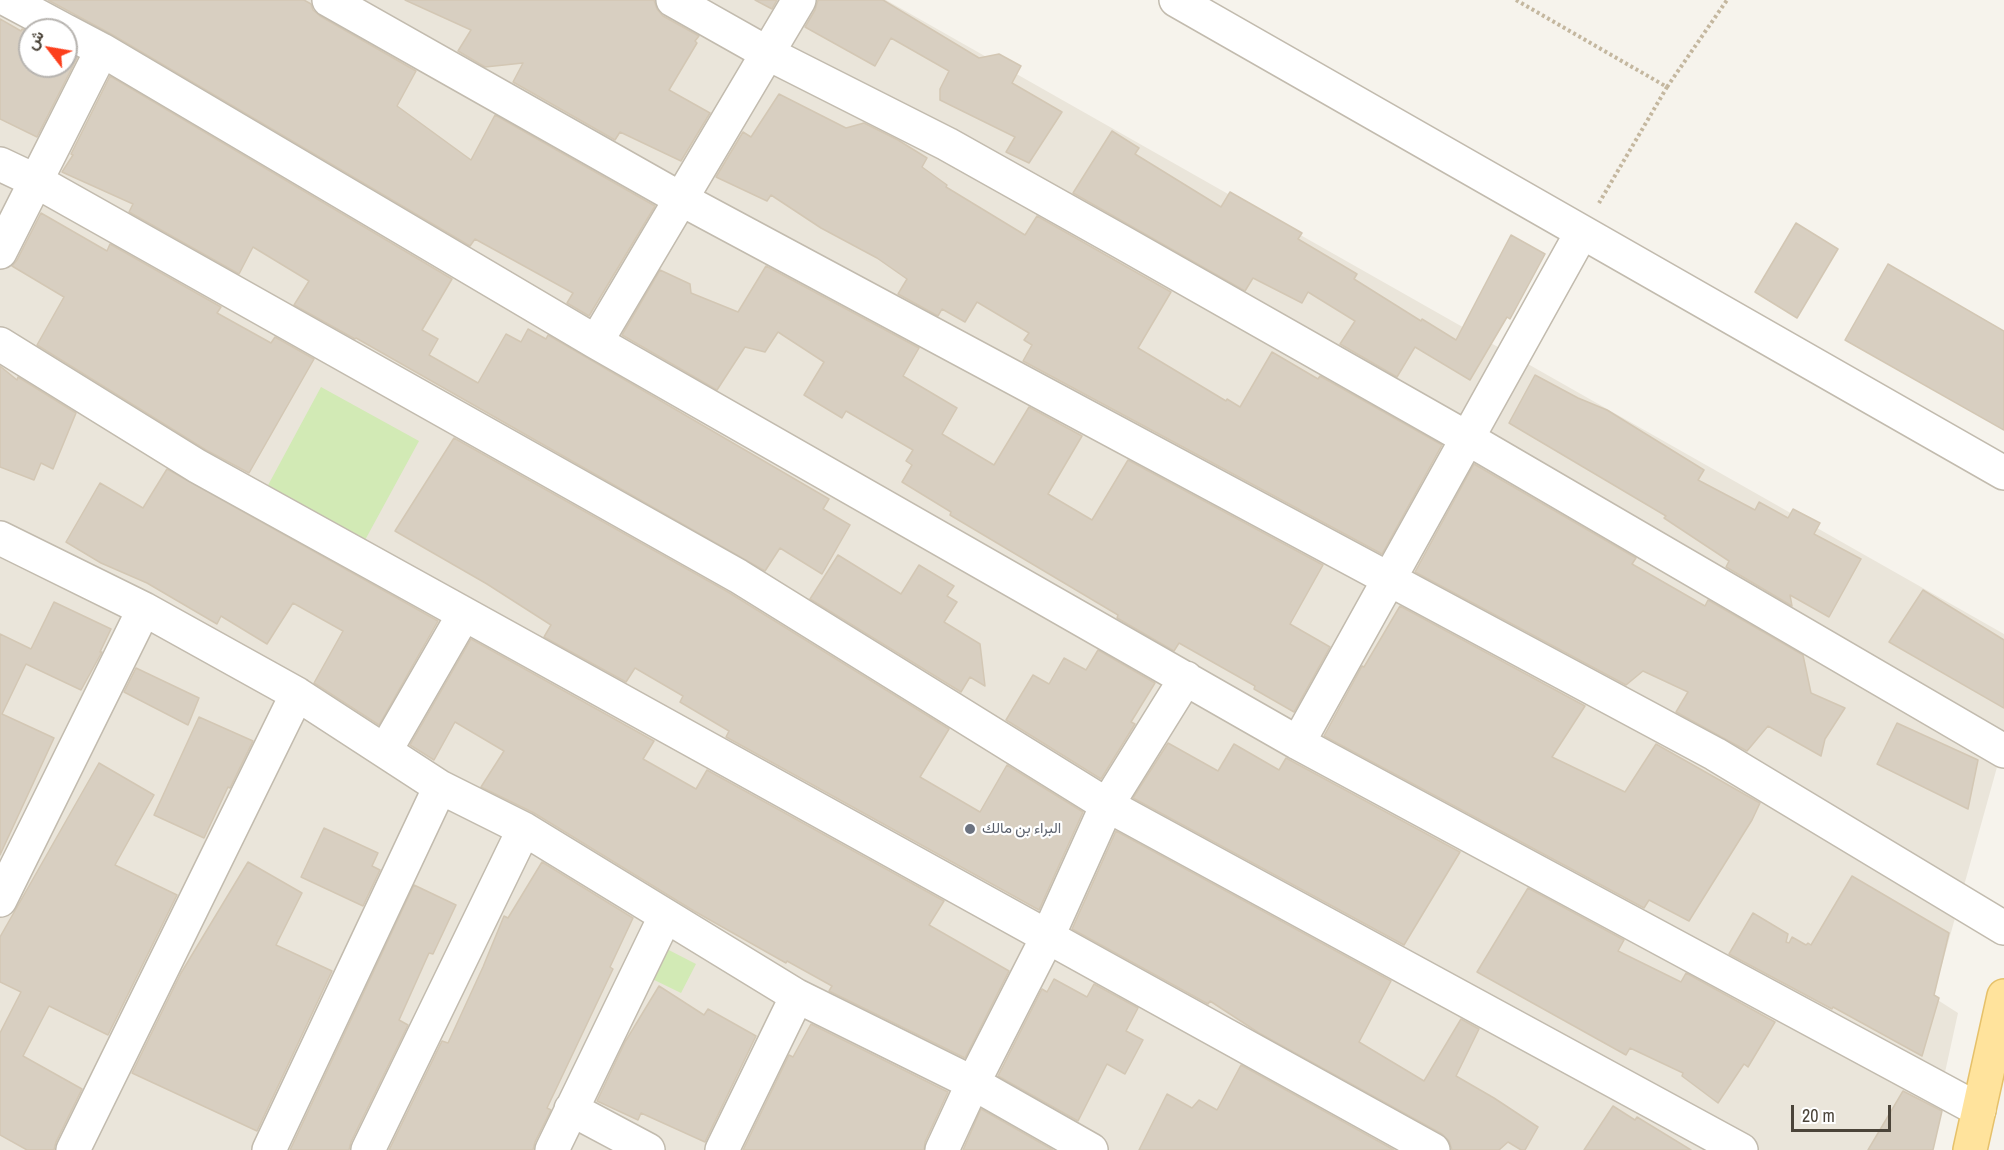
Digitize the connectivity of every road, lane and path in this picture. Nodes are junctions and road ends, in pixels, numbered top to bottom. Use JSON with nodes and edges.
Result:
{"nodes":[{"id":1,"x":8,"y":0,"type":"edge"},
{"id":2,"x":329,"y":0,"type":"edge"},
{"id":3,"x":673,"y":0,"type":"edge"},
{"id":4,"x":799,"y":0,"type":"edge"},
{"id":5,"x":1176,"y":0,"type":"edge"},
{"id":6,"x":1516,"y":0,"type":"edge"},
{"id":7,"x":1727,"y":0,"type":"edge"},
{"id":8,"x":41,"y":18,"type":"edge"},
{"id":9,"x":78,"y":38,"type":"edge"},
{"id":10,"x":102,"y":50,"type":"junction"},
{"id":11,"x":768,"y":53,"type":"junction"},
{"id":12,"x":1667,"y":87,"type":"junction"},
{"id":13,"x":0,"y":164,"type":"edge"},
{"id":14,"x":36,"y":181,"type":"junction"},
{"id":15,"x":681,"y":199,"type":"junction"},
{"id":16,"x":1582,"y":232,"type":"junction"},
{"id":17,"x":0,"y":252,"type":"edge"},
{"id":18,"x":596,"y":342,"type":"junction"},
{"id":19,"x":0,"y":344,"type":"edge"},
{"id":20,"x":1467,"y":438,"type":"junction"},
{"id":21,"x":2004,"y":473,"type":"edge"},
{"id":22,"x":0,"y":538,"type":"edge"},
{"id":23,"x":1389,"y":580,"type":"junction"},
{"id":24,"x":144,"y":609,"type":"junction"},
{"id":25,"x":464,"y":615,"type":"junction"},
{"id":26,"x":1186,"y":678,"type":"junction"},
{"id":27,"x":297,"y":694,"type":"junction"},
{"id":28,"x":1298,"y":743,"type":"junction"},
{"id":29,"x":385,"y":751,"type":"junction"},
{"id":30,"x":2004,"y":751,"type":"edge"},
{"id":31,"x":440,"y":788,"type":"junction"},
{"id":32,"x":1107,"y":806,"type":"junction"},
{"id":33,"x":524,"y":829,"type":"junction"},
{"id":34,"x":0,"y":900,"type":"edge"},
{"id":35,"x":665,"y":917,"type":"junction"},
{"id":36,"x":2004,"y":928,"type":"edge"},
{"id":37,"x":1047,"y":938,"type":"junction"},
{"id":38,"x":797,"y":996,"type":"junction"},
{"id":39,"x":2004,"y":996,"type":"edge"},
{"id":40,"x":973,"y":1083,"type":"junction"},
{"id":41,"x":572,"y":1108,"type":"junction"},
{"id":42,"x":1980,"y":1110,"type":"junction"},
{"id":43,"x":73,"y":1150,"type":"edge"},
{"id":44,"x":269,"y":1150,"type":"edge"},
{"id":45,"x":368,"y":1150,"type":"edge"},
{"id":46,"x":552,"y":1150,"type":"edge"},
{"id":47,"x":648,"y":1150,"type":"edge"},
{"id":48,"x":722,"y":1150,"type":"edge"},
{"id":49,"x":942,"y":1150,"type":"edge"},
{"id":50,"x":1091,"y":1150,"type":"edge"},
{"id":51,"x":1433,"y":1150,"type":"edge"},
{"id":52,"x":1741,"y":1150,"type":"edge"},
{"id":53,"x":1970,"y":1150,"type":"edge"}],
"edges":[{"from":1,"to":8,"type":"street"},
{"from":2,"to":15,"type":"street"},
{"from":3,"to":11,"type":"street"},
{"from":4,"to":11,"type":"street"},
{"from":5,"to":16,"type":"street"},
{"from":6,"to":12,"type":"path"},
{"from":7,"to":12,"type":"path"},
{"from":9,"to":10,"type":"street"},
{"from":10,"to":14,"type":"street"},
{"from":10,"to":18,"type":"street"},
{"from":11,"to":15,"type":"street"},
{"from":11,"to":20,"type":"street"},
{"from":12,"to":16,"type":"path"},
{"from":13,"to":14,"type":"street"},
{"from":14,"to":17,"type":"street"},
{"from":14,"to":32,"type":"street"},
{"from":15,"to":18,"type":"street"},
{"from":15,"to":23,"type":"street"},
{"from":16,"to":20,"type":"street"},
{"from":16,"to":21,"type":"street"},
{"from":18,"to":26,"type":"street"},
{"from":19,"to":25,"type":"street"},
{"from":20,"to":23,"type":"street"},
{"from":20,"to":30,"type":"street"},
{"from":22,"to":24,"type":"street"},
{"from":23,"to":28,"type":"street"},
{"from":23,"to":36,"type":"street"},
{"from":24,"to":27,"type":"street"},
{"from":24,"to":34,"type":"street"},
{"from":25,"to":29,"type":"street"},
{"from":25,"to":37,"type":"street"},
{"from":26,"to":28,"type":"street"},
{"from":26,"to":32,"type":"street"},
{"from":27,"to":29,"type":"street"},
{"from":27,"to":43,"type":"street"},
{"from":28,"to":42,"type":"street"},
{"from":29,"to":31,"type":"street"},
{"from":31,"to":33,"type":"street"},
{"from":31,"to":44,"type":"street"},
{"from":32,"to":37,"type":"street"},
{"from":32,"to":52,"type":"street"},
{"from":33,"to":35,"type":"street"},
{"from":33,"to":45,"type":"street"},
{"from":35,"to":38,"type":"street"},
{"from":35,"to":41,"type":"street"},
{"from":37,"to":40,"type":"street"},
{"from":37,"to":51,"type":"street"},
{"from":38,"to":40,"type":"street"},
{"from":38,"to":48,"type":"street"},
{"from":39,"to":42,"type":"main road"},
{"from":40,"to":49,"type":"street"},
{"from":40,"to":50,"type":"street"},
{"from":41,"to":46,"type":"street"},
{"from":41,"to":47,"type":"street"},
{"from":42,"to":53,"type":"main road"}]}
